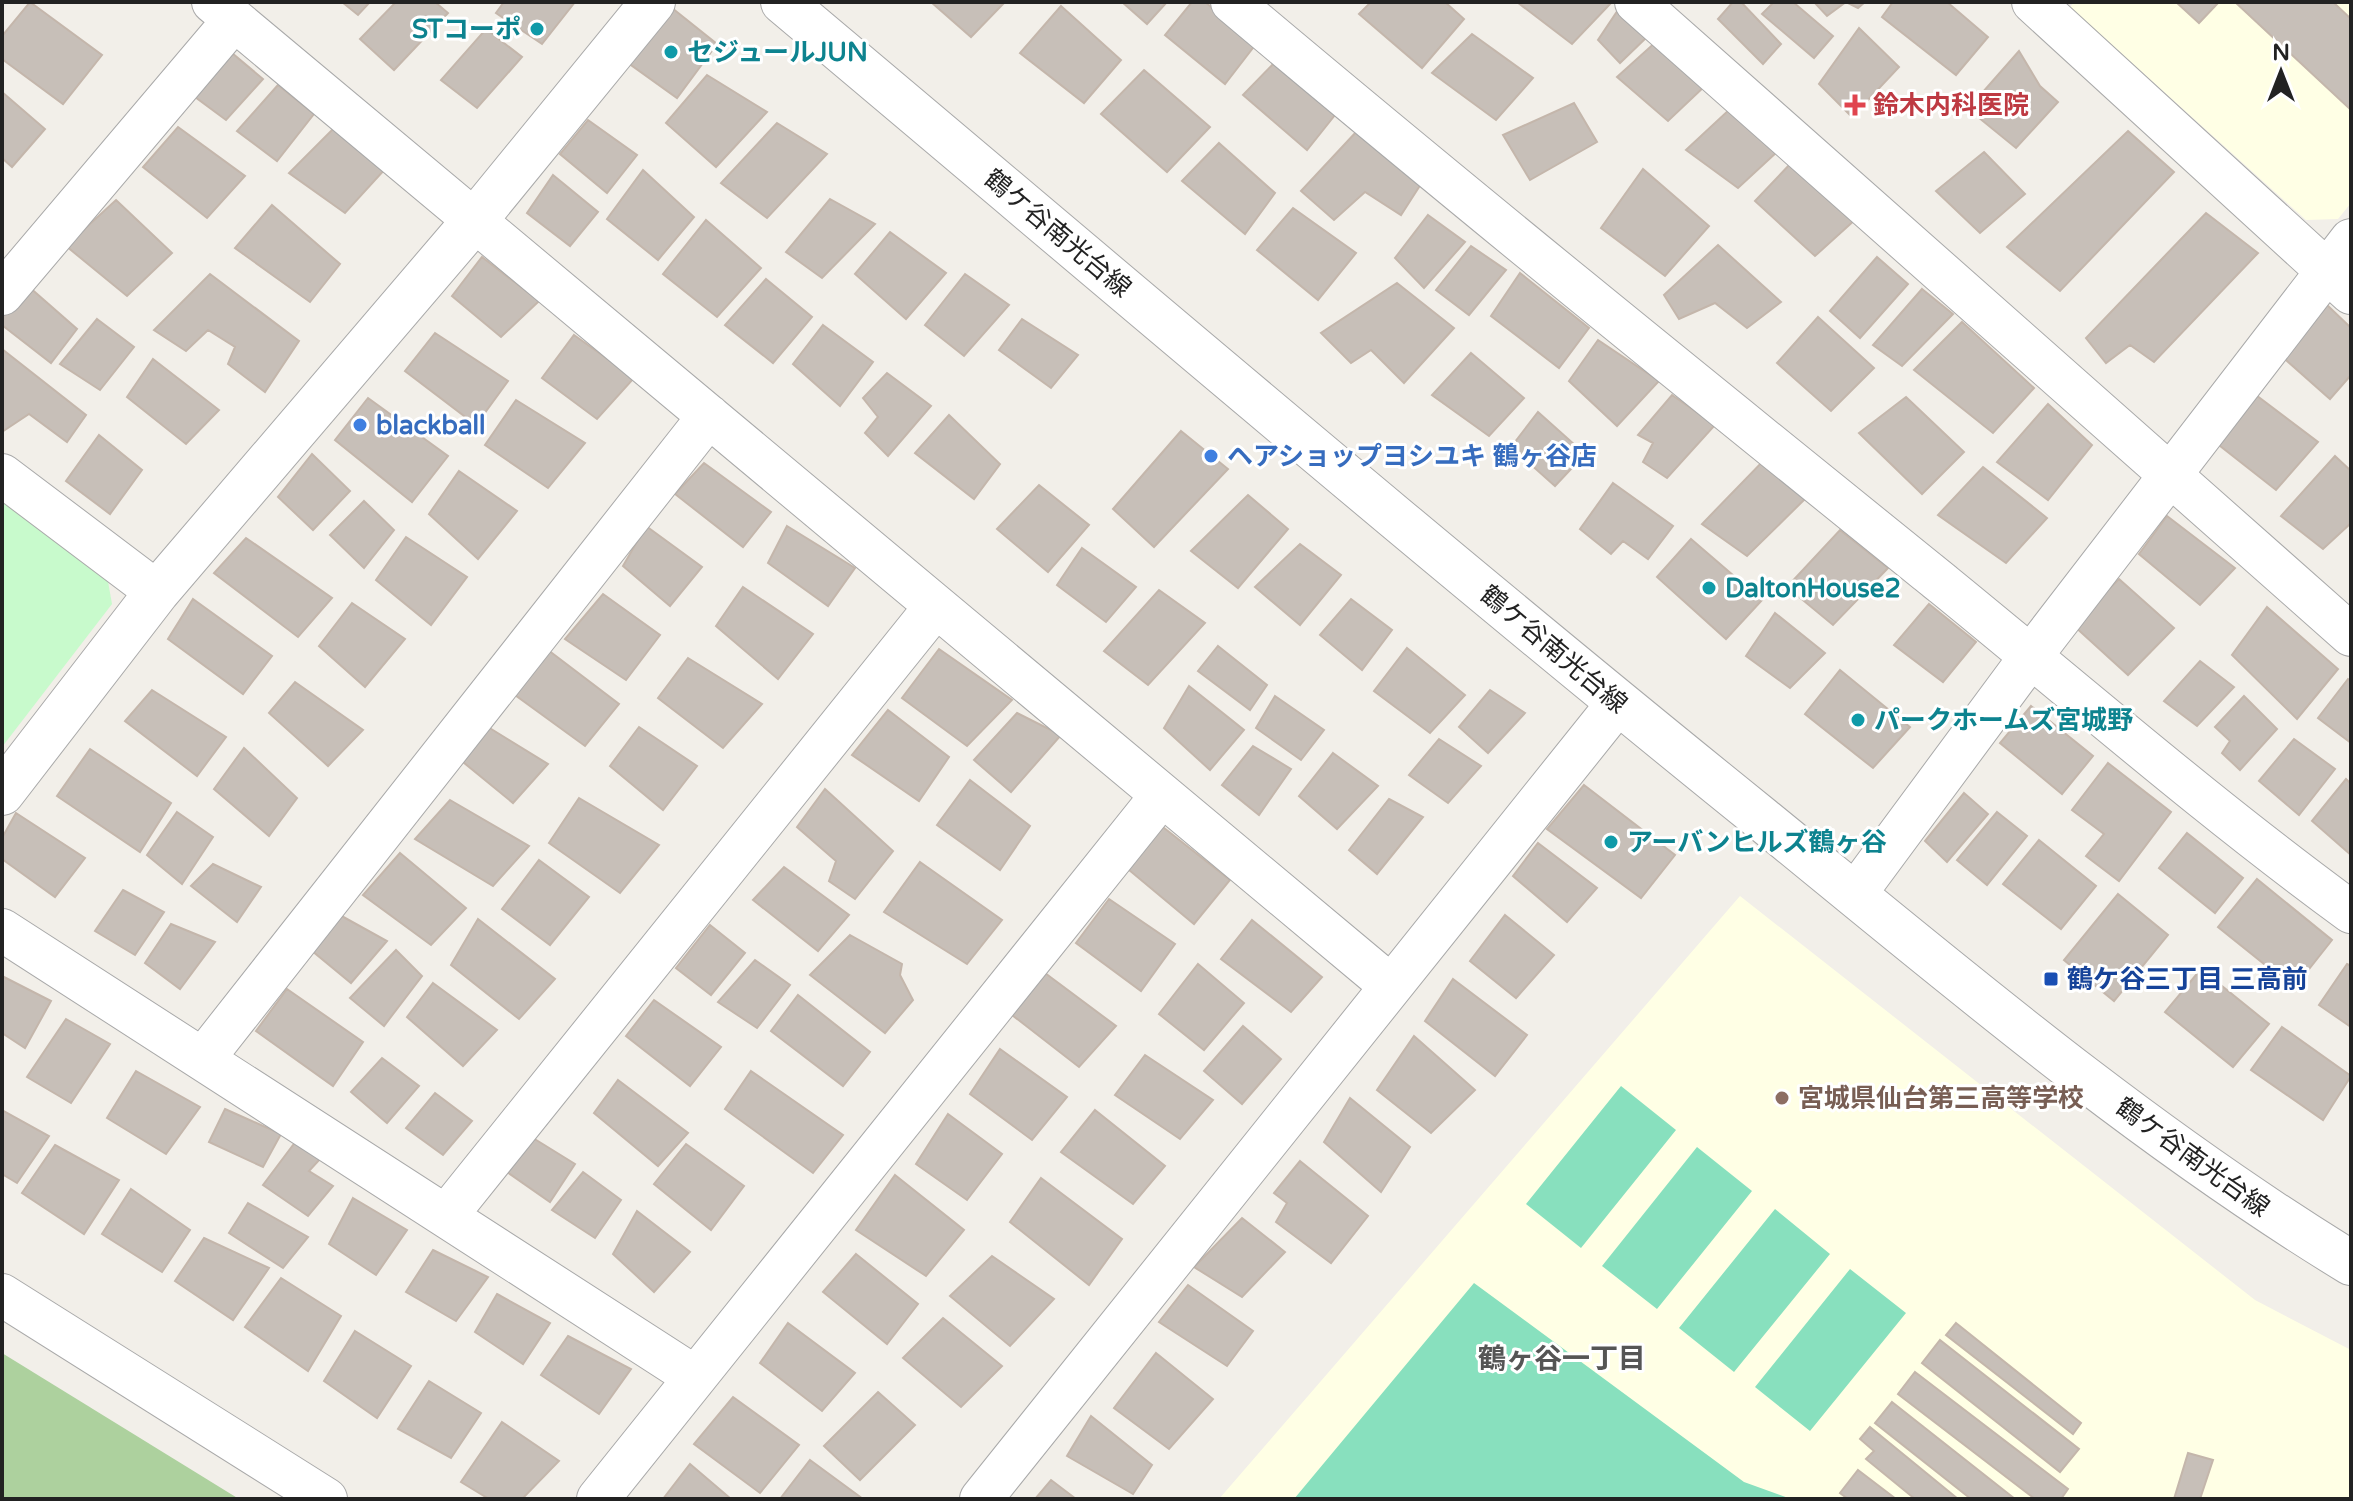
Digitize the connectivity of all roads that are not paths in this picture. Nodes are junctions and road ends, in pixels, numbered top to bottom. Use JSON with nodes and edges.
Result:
{"nodes":[{"id":1,"x":653,"y":2,"type":"edge"},
{"id":2,"x":783,"y":2,"type":"edge"},
{"id":3,"x":1232,"y":2,"type":"edge"},
{"id":4,"x":1636,"y":2,"type":"edge"},
{"id":5,"x":2040,"y":4,"type":"edge"},
{"id":6,"x":224,"y":11,"type":"edge"},
{"id":7,"x":475,"y":220,"type":"junction"},
{"id":8,"x":2343,"y":268,"type":"edge"},
{"id":9,"x":2,"y":294,"type":"edge"},
{"id":10,"x":709,"y":416,"type":"junction"},
{"id":11,"x":2,"y":475,"type":"edge"},
{"id":12,"x":2170,"y":475,"type":"junction"},
{"id":13,"x":157,"y":592,"type":"junction"},
{"id":14,"x":936,"y":606,"type":"junction"},
{"id":15,"x":2351,"y":635,"type":"edge"},
{"id":16,"x":2031,"y":656,"type":"junction"},
{"id":17,"x":1618,"y":703,"type":"junction"},
{"id":18,"x":2,"y":793,"type":"edge"},
{"id":19,"x":1162,"y":795,"type":"junction"},
{"id":20,"x":1855,"y":894,"type":"junction"},
{"id":21,"x":2351,"y":912,"type":"edge"},
{"id":22,"x":2,"y":930,"type":"edge"},
{"id":23,"x":1391,"y":986,"type":"junction"},
{"id":24,"x":203,"y":1059,"type":"junction"},
{"id":25,"x":446,"y":1216,"type":"junction"},
{"id":26,"x":2351,"y":1263,"type":"edge"},
{"id":27,"x":2,"y":1295,"type":"edge"},
{"id":28,"x":695,"y":1377,"type":"junction"},
{"id":29,"x":326,"y":1499,"type":"edge"},
{"id":30,"x":598,"y":1499,"type":"edge"},
{"id":31,"x":981,"y":1499,"type":"edge"}],
"edges":[{"from":1,"to":7,"type":"street"},
{"from":2,"to":17,"type":"street","name":"鶴ケ谷南光台線"},
{"from":3,"to":16,"type":"street"},
{"from":4,"to":12,"type":"street"},
{"from":5,"to":8,"type":"street"},
{"from":6,"to":7,"type":"street"},
{"from":6,"to":9,"type":"street"},
{"from":7,"to":10,"type":"street"},
{"from":7,"to":13,"type":"street"},
{"from":8,"to":12,"type":"street"},
{"from":10,"to":14,"type":"street"},
{"from":10,"to":24,"type":"street"},
{"from":11,"to":13,"type":"street"},
{"from":12,"to":15,"type":"street"},
{"from":12,"to":16,"type":"street"},
{"from":13,"to":18,"type":"street"},
{"from":14,"to":19,"type":"street"},
{"from":14,"to":25,"type":"street"},
{"from":16,"to":20,"type":"street"},
{"from":16,"to":21,"type":"street"},
{"from":17,"to":20,"type":"street","name":"鶴ケ谷南光台線"},
{"from":17,"to":23,"type":"street"},
{"from":19,"to":23,"type":"street"},
{"from":19,"to":28,"type":"street"},
{"from":20,"to":26,"type":"street","name":"鶴ケ谷南光台線"},
{"from":22,"to":24,"type":"street"},
{"from":23,"to":31,"type":"street"},
{"from":24,"to":25,"type":"street"},
{"from":25,"to":28,"type":"street"},
{"from":27,"to":29,"type":"street"},
{"from":28,"to":30,"type":"street"}]}
